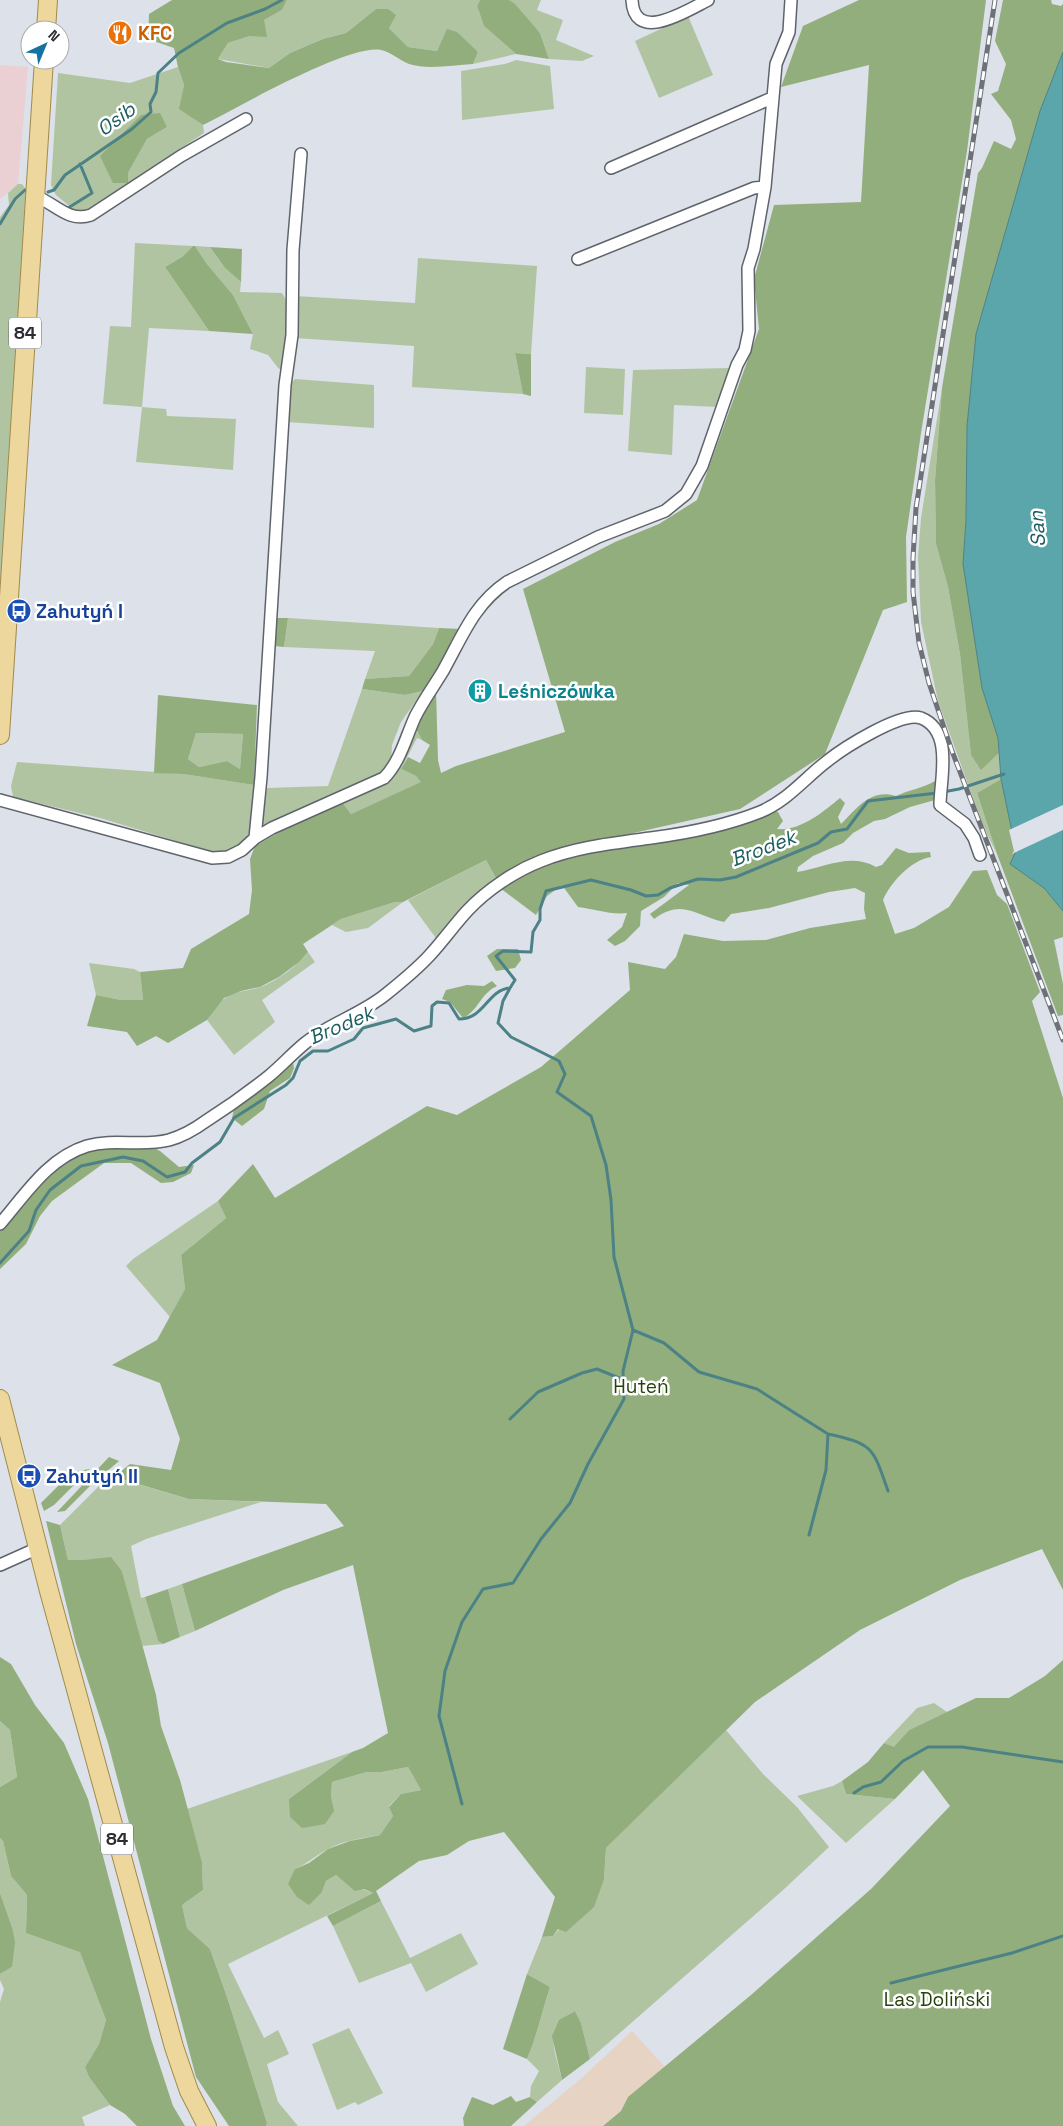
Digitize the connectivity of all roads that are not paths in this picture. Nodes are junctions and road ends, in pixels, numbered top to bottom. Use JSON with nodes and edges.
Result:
{"nodes":[{"id":1,"x":48,"y":0,"type":"edge"},
{"id":2,"x":632,"y":0,"type":"edge"},
{"id":3,"x":708,"y":0,"type":"edge"},
{"id":4,"x":791,"y":0,"type":"edge"},
{"id":5,"x":47,"y":20,"type":"edge"},
{"id":6,"x":43,"y":70,"type":"edge"},
{"id":7,"x":772,"y":98,"type":"junction"},
{"id":8,"x":246,"y":119,"type":"dead end"},
{"id":9,"x":301,"y":154,"type":"dead end"},
{"id":10,"x":611,"y":168,"type":"dead end"},
{"id":11,"x":765,"y":187,"type":"junction"},
{"id":12,"x":35,"y":196,"type":"junction"},
{"id":13,"x":578,"y":259,"type":"dead end"},
{"id":14,"x":0,"y":735,"type":"edge"},
{"id":15,"x":0,"y":800,"type":"edge"},
{"id":16,"x":254,"y":838,"type":"junction"},
{"id":17,"x":980,"y":855,"type":"dead end"},
{"id":18,"x":0,"y":1224,"type":"edge"},
{"id":19,"x":0,"y":1399,"type":"edge"},
{"id":20,"x":38,"y":1548,"type":"junction"},
{"id":21,"x":0,"y":1565,"type":"edge"},
{"id":22,"x":207,"y":2126,"type":"edge"}],
"edges":[{"from":1,"to":5,"type":"main road"},
{"from":2,"to":3,"type":"street"},
{"from":4,"to":7,"type":"street"},
{"from":6,"to":12,"type":"main road","number":"84"},
{"from":7,"to":10,"type":"street"},
{"from":7,"to":11,"type":"street"},
{"from":8,"to":12,"type":"street"},
{"from":9,"to":16,"type":"street"},
{"from":11,"to":13,"type":"street"},
{"from":11,"to":16,"type":"street"},
{"from":12,"to":14,"type":"main road","number":"84"},
{"from":15,"to":16,"type":"street"},
{"from":17,"to":18,"type":"street"},
{"from":19,"to":20,"type":"main road","number":"84"},
{"from":20,"to":21,"type":"street"},
{"from":20,"to":22,"type":"main road","number":"84"}]}
